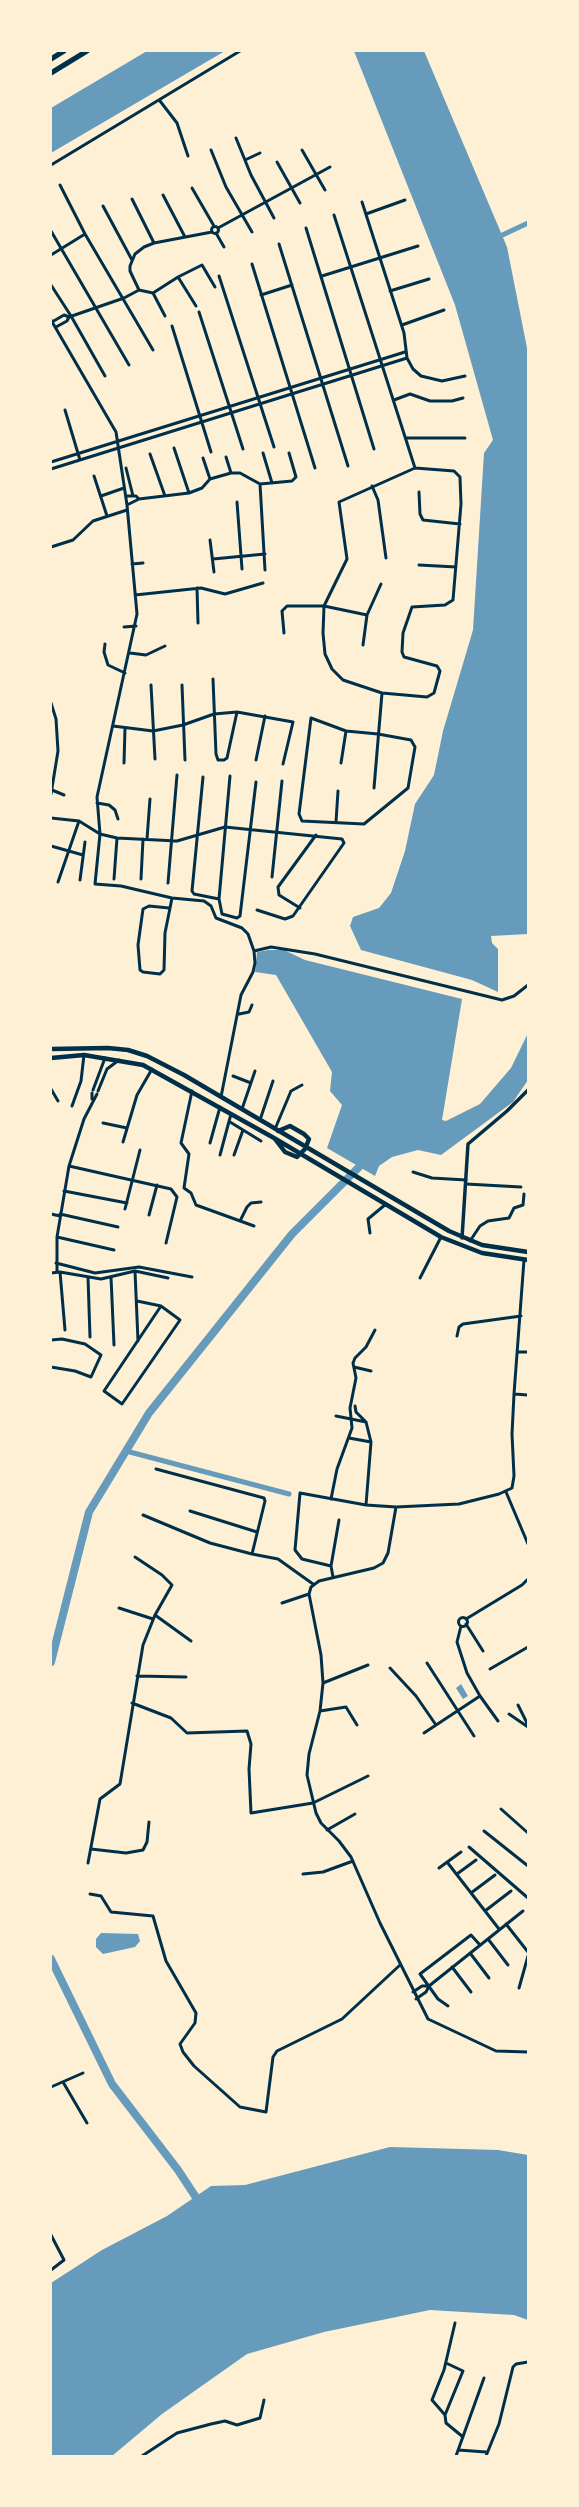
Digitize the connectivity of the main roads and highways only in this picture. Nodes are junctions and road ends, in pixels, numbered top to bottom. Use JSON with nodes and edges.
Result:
{"nodes":[{"id":1,"x":64,"y":51,"type":"edge"},
{"id":2,"x":87,"y":51,"type":"edge"},
{"id":3,"x":51,"y":59,"type":"edge"},
{"id":4,"x":51,"y":73,"type":"edge"},
{"id":5,"x":51,"y":1049,"type":"edge"},
{"id":6,"x":51,"y":1058,"type":"edge"},
{"id":7,"x":277,"y":1130,"type":"junction"},
{"id":8,"x":274,"y":1138,"type":"junction"},
{"id":9,"x":528,"y":1252,"type":"edge"},
{"id":10,"x":526,"y":1260,"type":"edge"}],
"edges":[{"from":1,"to":3,"type":"highway"},
{"from":2,"to":4,"type":"highway"},
{"from":5,"to":7,"type":"main road"},
{"from":6,"to":8,"type":"main road"},
{"from":7,"to":8,"type":"main road"},
{"from":7,"to":9,"type":"main road"},
{"from":8,"to":10,"type":"main road"}]}
